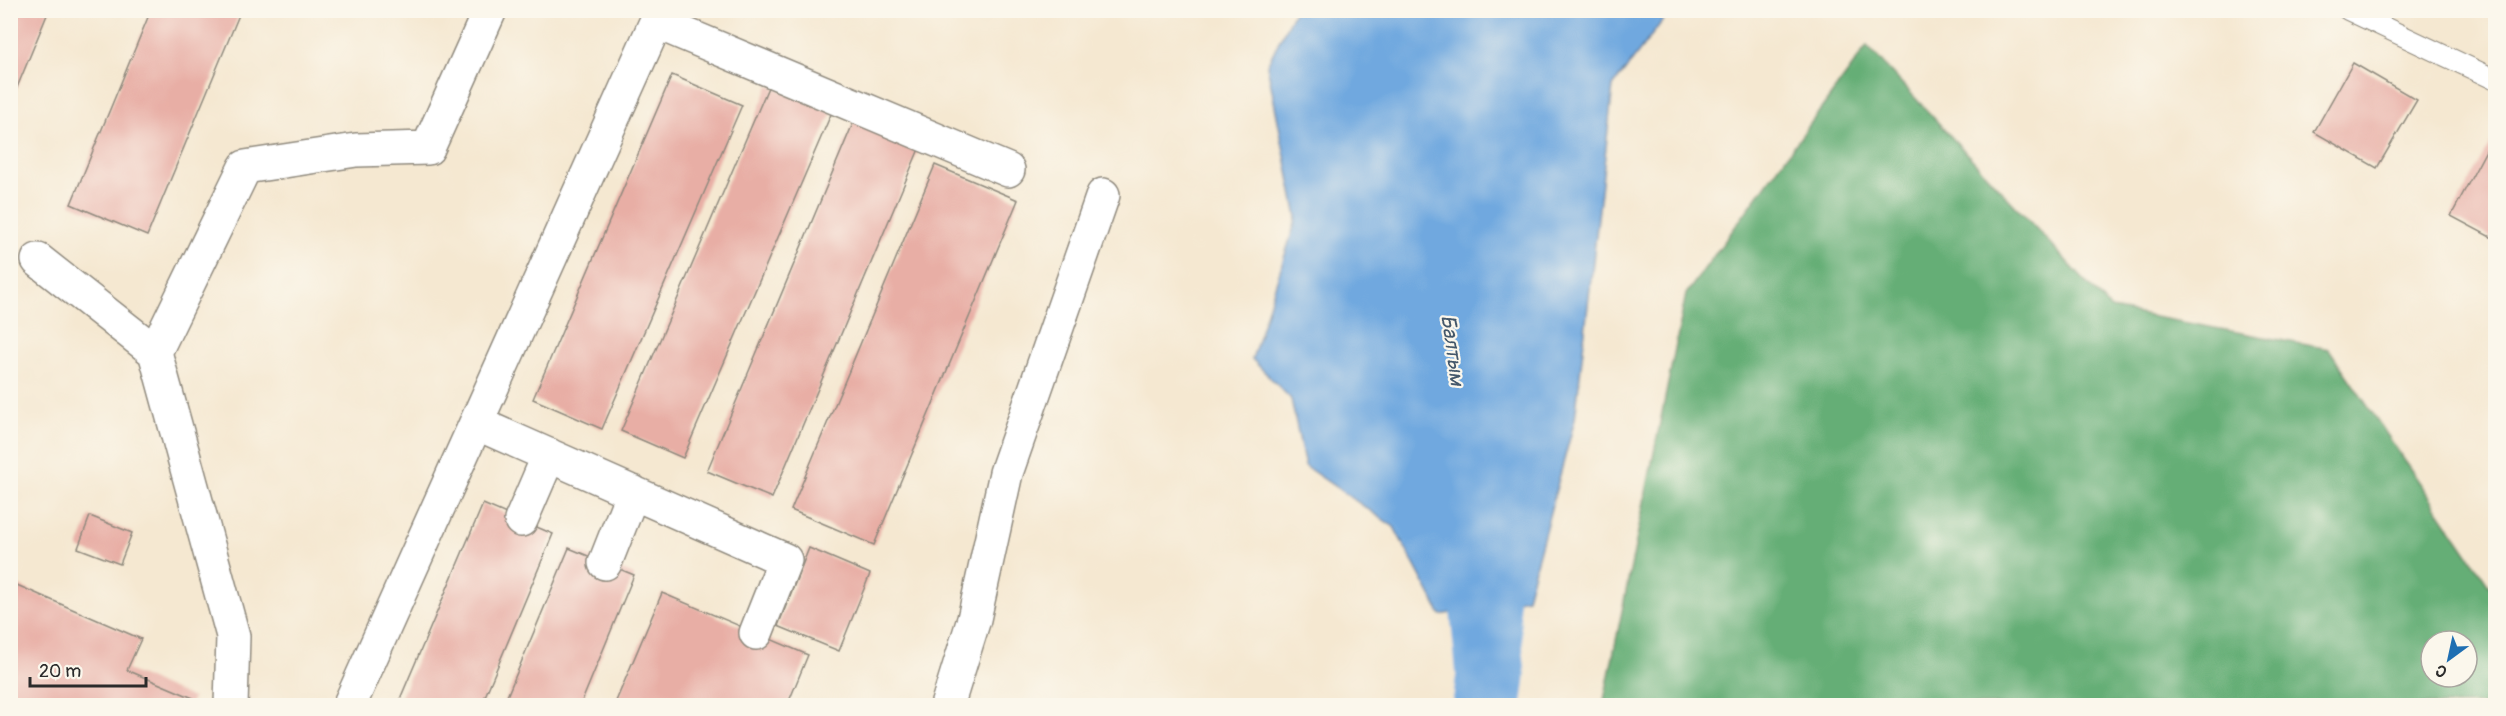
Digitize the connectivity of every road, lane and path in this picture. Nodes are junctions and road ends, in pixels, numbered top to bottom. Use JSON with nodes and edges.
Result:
{"nodes":[{"id":1,"x":490,"y":10,"type":"edge"},
{"id":2,"x":2348,"y":10,"type":"edge"},
{"id":3,"x":2496,"y":80,"type":"edge"},
{"id":4,"x":1008,"y":170,"type":"dead end"},
{"id":5,"x":1102,"y":195,"type":"dead end"},
{"id":6,"x":38,"y":260,"type":"dead end"},
{"id":7,"x":155,"y":352,"type":"junction"},
{"id":8,"x":476,"y":423,"type":"junction"},
{"id":9,"x":549,"y":455,"type":"junction"},
{"id":10,"x":633,"y":492,"type":"junction"},
{"id":11,"x":521,"y":520,"type":"dead end"},
{"id":12,"x":605,"y":562,"type":"dead end"},
{"id":13,"x":756,"y":633,"type":"dead end"},
{"id":14,"x":231,"y":705,"type":"edge"},
{"id":15,"x":349,"y":705,"type":"edge"},
{"id":16,"x":947,"y":705,"type":"edge"}],
"edges":[{"from":1,"to":7,"type":"street"},
{"from":2,"to":3,"type":"lane"},
{"from":4,"to":8,"type":"street"},
{"from":5,"to":16,"type":"street"},
{"from":6,"to":7,"type":"street"},
{"from":7,"to":14,"type":"street"},
{"from":8,"to":9,"type":"street"},
{"from":8,"to":15,"type":"street"},
{"from":9,"to":10,"type":"street"},
{"from":9,"to":11,"type":"street"},
{"from":10,"to":12,"type":"street"},
{"from":10,"to":13,"type":"street"}]}
